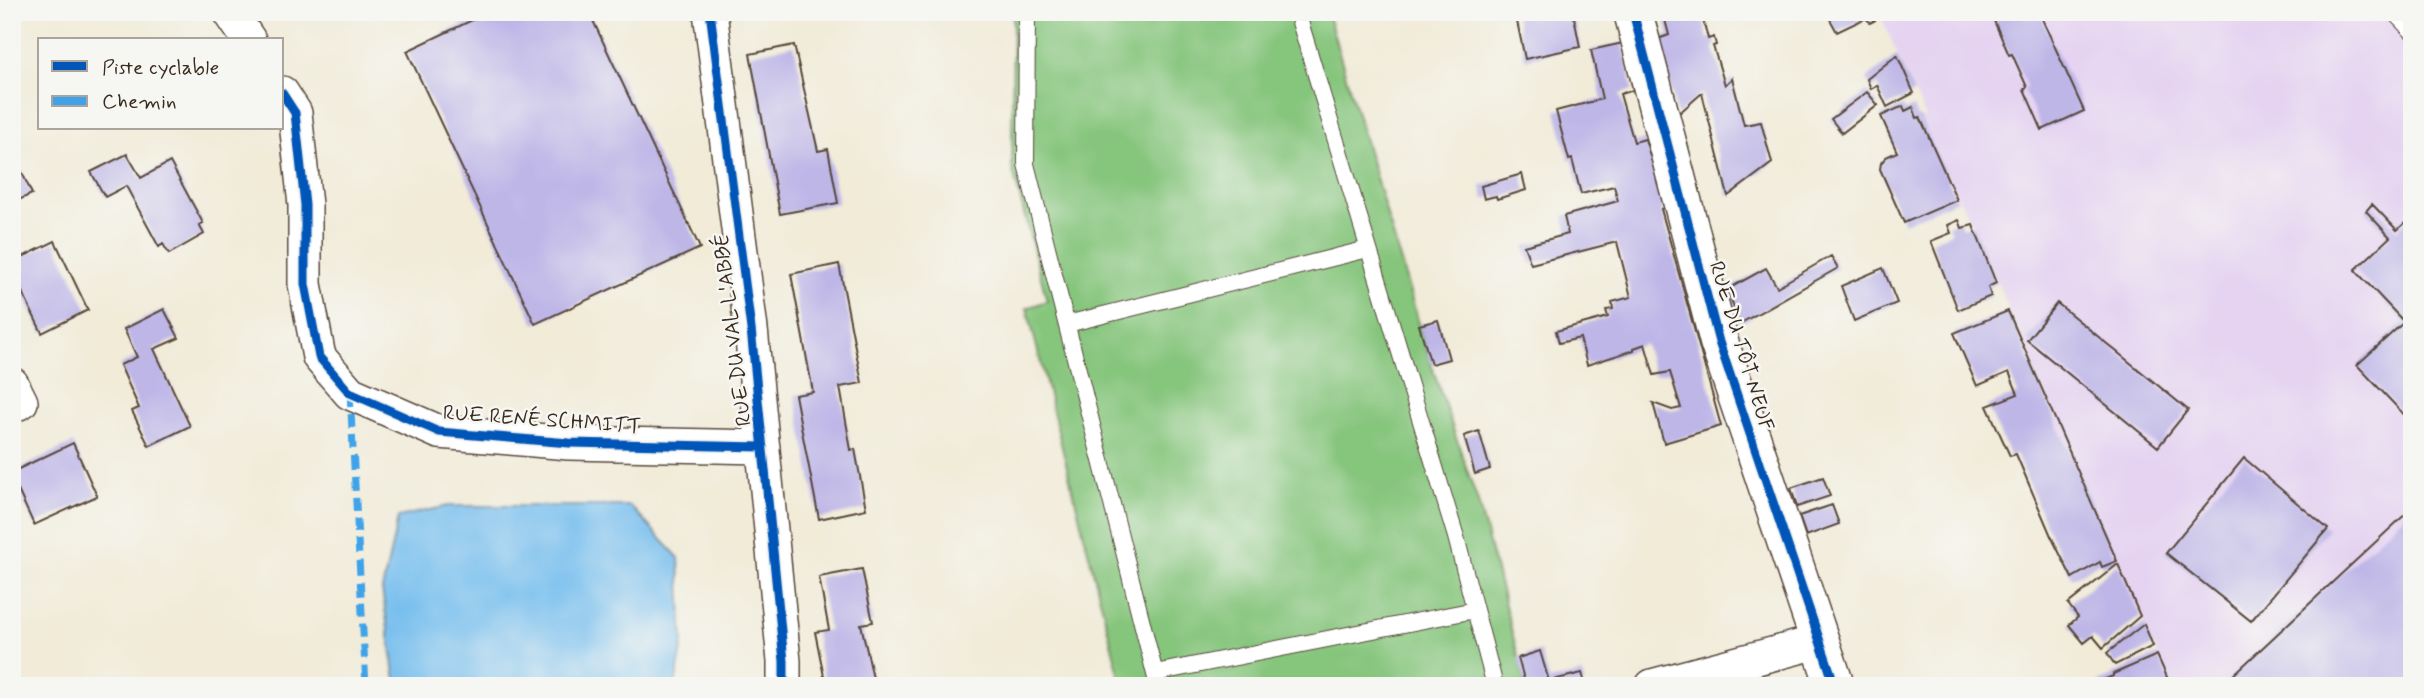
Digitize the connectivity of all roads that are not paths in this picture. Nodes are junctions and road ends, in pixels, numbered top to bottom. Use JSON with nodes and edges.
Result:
{"nodes":[{"id":1,"x":230,"y":12,"type":"edge"},
{"id":2,"x":710,"y":12,"type":"edge"},
{"id":3,"x":1027,"y":12,"type":"edge"},
{"id":4,"x":1297,"y":12,"type":"edge"},
{"id":5,"x":2394,"y":12,"type":"edge"},
{"id":6,"x":1639,"y":17,"type":"edge"},
{"id":7,"x":2412,"y":31,"type":"edge"},
{"id":8,"x":248,"y":38,"type":"edge"},
{"id":9,"x":284,"y":96,"type":"edge"},
{"id":10,"x":1368,"y":248,"type":"junction"},
{"id":11,"x":1067,"y":324,"type":"junction"},
{"id":12,"x":12,"y":384,"type":"edge"},
{"id":13,"x":12,"y":406,"type":"edge"},
{"id":14,"x":763,"y":447,"type":"junction"},
{"id":15,"x":1475,"y":610,"type":"junction"},
{"id":16,"x":1821,"y":641,"type":"junction"},
{"id":17,"x":1156,"y":679,"type":"edge"},
{"id":18,"x":784,"y":686,"type":"edge"},
{"id":19,"x":1495,"y":686,"type":"edge"},
{"id":20,"x":1651,"y":686,"type":"edge"},
{"id":21,"x":1835,"y":686,"type":"edge"}],
"edges":[{"from":1,"to":8,"type":"street"},
{"from":2,"to":14,"type":"street","name":"RUE DU VAL L'ABBÉ"},
{"from":3,"to":11,"type":"lane"},
{"from":4,"to":10,"type":"lane"},
{"from":5,"to":7,"type":"lane"},
{"from":6,"to":16,"type":"street","name":"RUE DU TÔT NEUF"},
{"from":9,"to":14,"type":"street","name":"RUE RENÉ SCHMITT"},
{"from":10,"to":11,"type":"lane"},
{"from":10,"to":15,"type":"lane"},
{"from":11,"to":17,"type":"lane"},
{"from":12,"to":13,"type":"street"},
{"from":14,"to":18,"type":"street","name":"RUE DU VAL L'ABBÉ"},
{"from":15,"to":17,"type":"lane"},
{"from":15,"to":19,"type":"lane"},
{"from":16,"to":20,"type":"street"},
{"from":16,"to":21,"type":"street","name":"RUE DU TÔT NEUF"}]}
